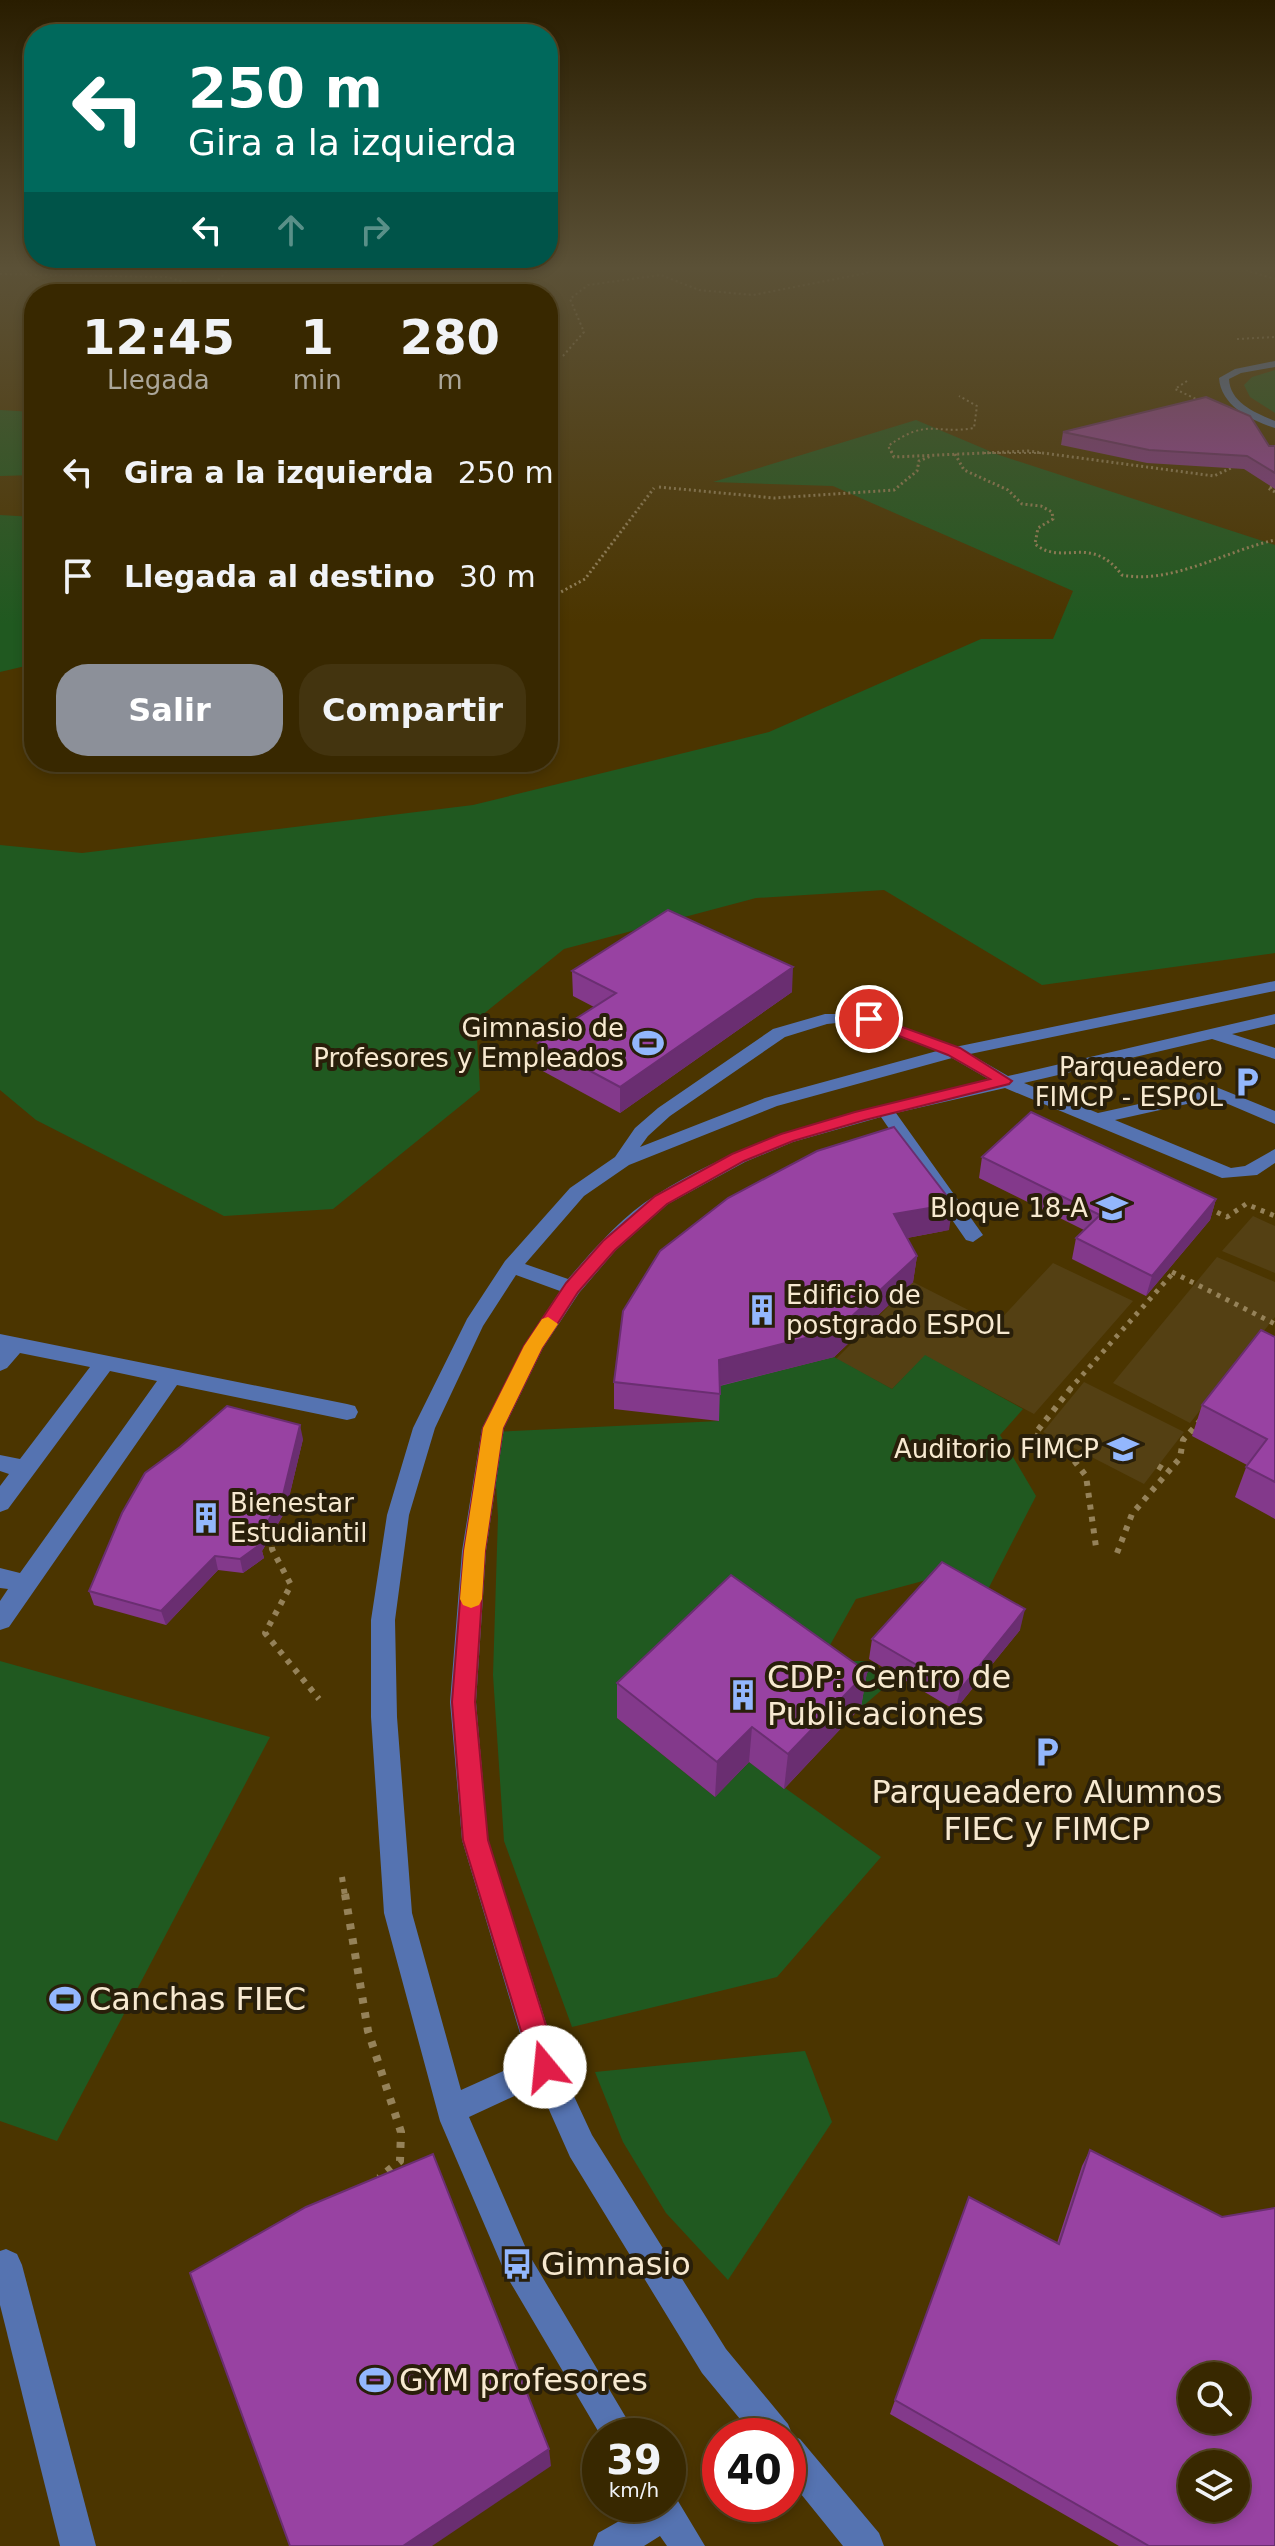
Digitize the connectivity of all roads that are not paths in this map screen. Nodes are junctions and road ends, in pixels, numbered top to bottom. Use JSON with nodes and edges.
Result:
{"nodes":[{"id":1,"x":1223,"y":386,"type":"edge"},
{"id":2,"x":1275,"y":425,"type":"edge"},
{"id":3,"x":1275,"y":986,"type":"edge"},
{"id":4,"x":1275,"y":1019,"type":"edge"},
{"id":5,"x":1215,"y":1034,"type":"junction"},
{"id":6,"x":954,"y":1052,"type":"junction"},
{"id":7,"x":1275,"y":1054,"type":"edge"},
{"id":8,"x":1004,"y":1081,"type":"junction"},
{"id":9,"x":885,"y":1110,"type":"junction"},
{"id":10,"x":1275,"y":1118,"type":"edge"},
{"id":11,"x":1098,"y":1119,"type":"junction"},
{"id":12,"x":1275,"y":1155,"type":"edge"},
{"id":13,"x":622,"y":1161,"type":"junction"},
{"id":14,"x":973,"y":1235,"type":"dead end"},
{"id":15,"x":512,"y":1266,"type":"junction"},
{"id":16,"x":572,"y":1288,"type":"junction"},
{"id":17,"x":8,"y":1343,"type":"edge"},
{"id":18,"x":0,"y":1363,"type":"edge"},
{"id":19,"x":105,"y":1363,"type":"junction"},
{"id":20,"x":171,"y":1377,"type":"junction"},
{"id":21,"x":347,"y":1412,"type":"dead end"},
{"id":22,"x":0,"y":1463,"type":"edge"},
{"id":23,"x":26,"y":1469,"type":"junction"},
{"id":24,"x":0,"y":1503,"type":"edge"},
{"id":25,"x":0,"y":1578,"type":"edge"},
{"id":26,"x":26,"y":1584,"type":"junction"},
{"id":27,"x":0,"y":1620,"type":"edge"},
{"id":28,"x":545,"y":2067,"type":"junction"},
{"id":29,"x":451,"y":2110,"type":"junction"},
{"id":30,"x":6,"y":2265,"type":"dead end"},
{"id":31,"x":609,"y":2418,"type":"edge"},
{"id":32,"x":761,"y":2418,"type":"edge"},
{"id":33,"x":806,"y":2473,"type":"edge"},
{"id":34,"x":644,"y":2522,"type":"edge"},
{"id":35,"x":672,"y":2522,"type":"edge"},
{"id":36,"x":78,"y":2546,"type":"edge"},
{"id":37,"x":611,"y":2546,"type":"edge"},
{"id":38,"x":687,"y":2546,"type":"edge"},
{"id":39,"x":866,"y":2546,"type":"edge"}],
"edges":[{"from":1,"to":2,"type":"street"},
{"from":3,"to":6,"type":"street"},
{"from":4,"to":5,"type":"street"},
{"from":5,"to":7,"type":"street"},
{"from":5,"to":8,"type":"street"},
{"from":6,"to":8,"type":"street"},
{"from":6,"to":13,"type":"street"},
{"from":6,"to":13,"type":"street"},
{"from":8,"to":9,"type":"street"},
{"from":8,"to":11,"type":"street"},
{"from":9,"to":14,"type":"street"},
{"from":9,"to":16,"type":"street"},
{"from":10,"to":11,"type":"street"},
{"from":11,"to":12,"type":"street"},
{"from":13,"to":15,"type":"street"},
{"from":15,"to":16,"type":"street"},
{"from":15,"to":29,"type":"street"},
{"from":16,"to":28,"type":"street"},
{"from":17,"to":18,"type":"street"},
{"from":17,"to":19,"type":"street"},
{"from":19,"to":20,"type":"street"},
{"from":19,"to":23,"type":"street"},
{"from":20,"to":21,"type":"street"},
{"from":20,"to":26,"type":"street"},
{"from":22,"to":23,"type":"street"},
{"from":23,"to":24,"type":"street"},
{"from":25,"to":26,"type":"street"},
{"from":26,"to":27,"type":"street"},
{"from":28,"to":29,"type":"street"},
{"from":28,"to":32,"type":"street"},
{"from":29,"to":31,"type":"street"},
{"from":30,"to":36,"type":"street"},
{"from":33,"to":39,"type":"street"},
{"from":34,"to":37,"type":"street"},
{"from":35,"to":38,"type":"street"}]}
